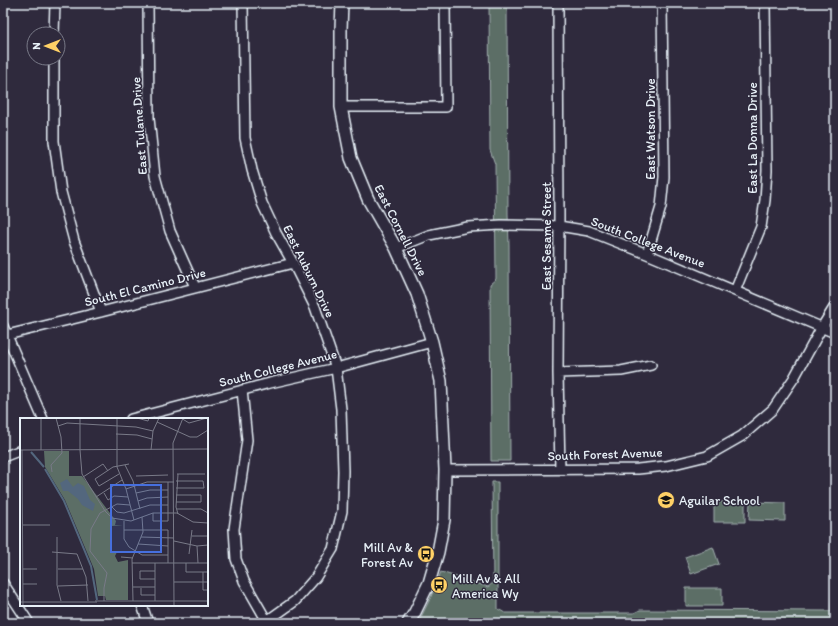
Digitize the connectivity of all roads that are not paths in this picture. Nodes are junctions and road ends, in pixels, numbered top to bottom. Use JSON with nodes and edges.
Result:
{"nodes":[{"id":1,"x":55,"y":3,"type":"edge"},
{"id":2,"x":148,"y":3,"type":"edge"},
{"id":3,"x":244,"y":3,"type":"edge"},
{"id":4,"x":342,"y":3,"type":"edge"},
{"id":5,"x":444,"y":3,"type":"edge"},
{"id":6,"x":558,"y":3,"type":"edge"},
{"id":7,"x":662,"y":3,"type":"edge"},
{"id":8,"x":765,"y":3,"type":"edge"},
{"id":9,"x":54,"y":26,"type":"edge"},
{"id":10,"x":54,"y":66,"type":"edge"},
{"id":11,"x":341,"y":107,"type":"junction"},
{"id":12,"x":559,"y":226,"type":"junction"},
{"id":13,"x":396,"y":248,"type":"junction"},
{"id":14,"x":647,"y":254,"type":"junction"},
{"id":15,"x":293,"y":263,"type":"junction"},
{"id":16,"x":195,"y":287,"type":"junction"},
{"id":17,"x":734,"y":291,"type":"junction"},
{"id":18,"x":835,"y":306,"type":"edge"},
{"id":19,"x":101,"y":312,"type":"junction"},
{"id":20,"x":822,"y":328,"type":"junction"},
{"id":21,"x":4,"y":332,"type":"edge"},
{"id":22,"x":835,"y":333,"type":"edge"},
{"id":23,"x":432,"y":342,"type":"junction"},
{"id":24,"x":651,"y":365,"type":"dead end"},
{"id":25,"x":336,"y":368,"type":"junction"},
{"id":26,"x":558,"y":373,"type":"junction"},
{"id":27,"x":242,"y":390,"type":"junction"},
{"id":28,"x":146,"y":417,"type":"edge"},
{"id":29,"x":43,"y":418,"type":"edge"},
{"id":30,"x":20,"y":450,"type":"edge"},
{"id":31,"x":3,"y":457,"type":"edge"},
{"id":32,"x":560,"y":469,"type":"junction"},
{"id":33,"x":445,"y":470,"type":"junction"},
{"id":34,"x":3,"y":583,"type":"edge"},
{"id":35,"x":142,"y":606,"type":"edge"},
{"id":36,"x":267,"y":622,"type":"edge"},
{"id":37,"x":29,"y":623,"type":"edge"},
{"id":38,"x":148,"y":623,"type":"edge"},
{"id":39,"x":408,"y":623,"type":"edge"}],
"edges":[{"from":1,"to":9,"type":"street"},
{"from":2,"to":16,"type":"street","name":"East Tulane Drive"},
{"from":3,"to":15,"type":"street","name":"East Auburn Drive"},
{"from":4,"to":11,"type":"street","name":"East Cornell Drive"},
{"from":5,"to":11,"type":"street"},
{"from":6,"to":12,"type":"street","name":"East Sesame Street"},
{"from":7,"to":14,"type":"street","name":"East Watson Drive"},
{"from":8,"to":17,"type":"street","name":"East La Donna Drive"},
{"from":10,"to":19,"type":"street"},
{"from":11,"to":13,"type":"street","name":"East Cornell Drive"},
{"from":12,"to":13,"type":"street","name":"South College Avenue"},
{"from":12,"to":14,"type":"street","name":"South College Avenue"},
{"from":12,"to":26,"type":"street","name":"East Sesame Street"},
{"from":13,"to":23,"type":"street","name":"East Cornell Drive"},
{"from":14,"to":17,"type":"street","name":"South College Avenue"},
{"from":15,"to":16,"type":"street","name":"South El Camino Drive"},
{"from":15,"to":25,"type":"street","name":"East Auburn Drive"},
{"from":16,"to":19,"type":"street","name":"South El Camino Drive"},
{"from":17,"to":20,"type":"street","name":"South College Avenue"},
{"from":18,"to":20,"type":"street","name":"South Forest Avenue"},
{"from":19,"to":21,"type":"street","name":"South El Camino Drive"},
{"from":20,"to":22,"type":"street","name":"South College Avenue"},
{"from":20,"to":32,"type":"street","name":"South Forest Avenue"},
{"from":21,"to":29,"type":"street"},
{"from":23,"to":25,"type":"street","name":"South College Avenue"},
{"from":23,"to":33,"type":"street","name":"East Cornell Drive"},
{"from":24,"to":26,"type":"street"},
{"from":25,"to":27,"type":"street","name":"South College Avenue"},
{"from":25,"to":36,"type":"street","name":"East Auburn Drive"},
{"from":26,"to":32,"type":"street","name":"East Sesame Street"},
{"from":27,"to":28,"type":"street","name":"South College Avenue"},
{"from":27,"to":36,"type":"street"},
{"from":30,"to":31,"type":"street"},
{"from":32,"to":33,"type":"street","name":"South Forest Avenue"},
{"from":33,"to":39,"type":"street","name":"East Cornell Drive"},
{"from":34,"to":37,"type":"street"},
{"from":35,"to":38,"type":"street"}]}
